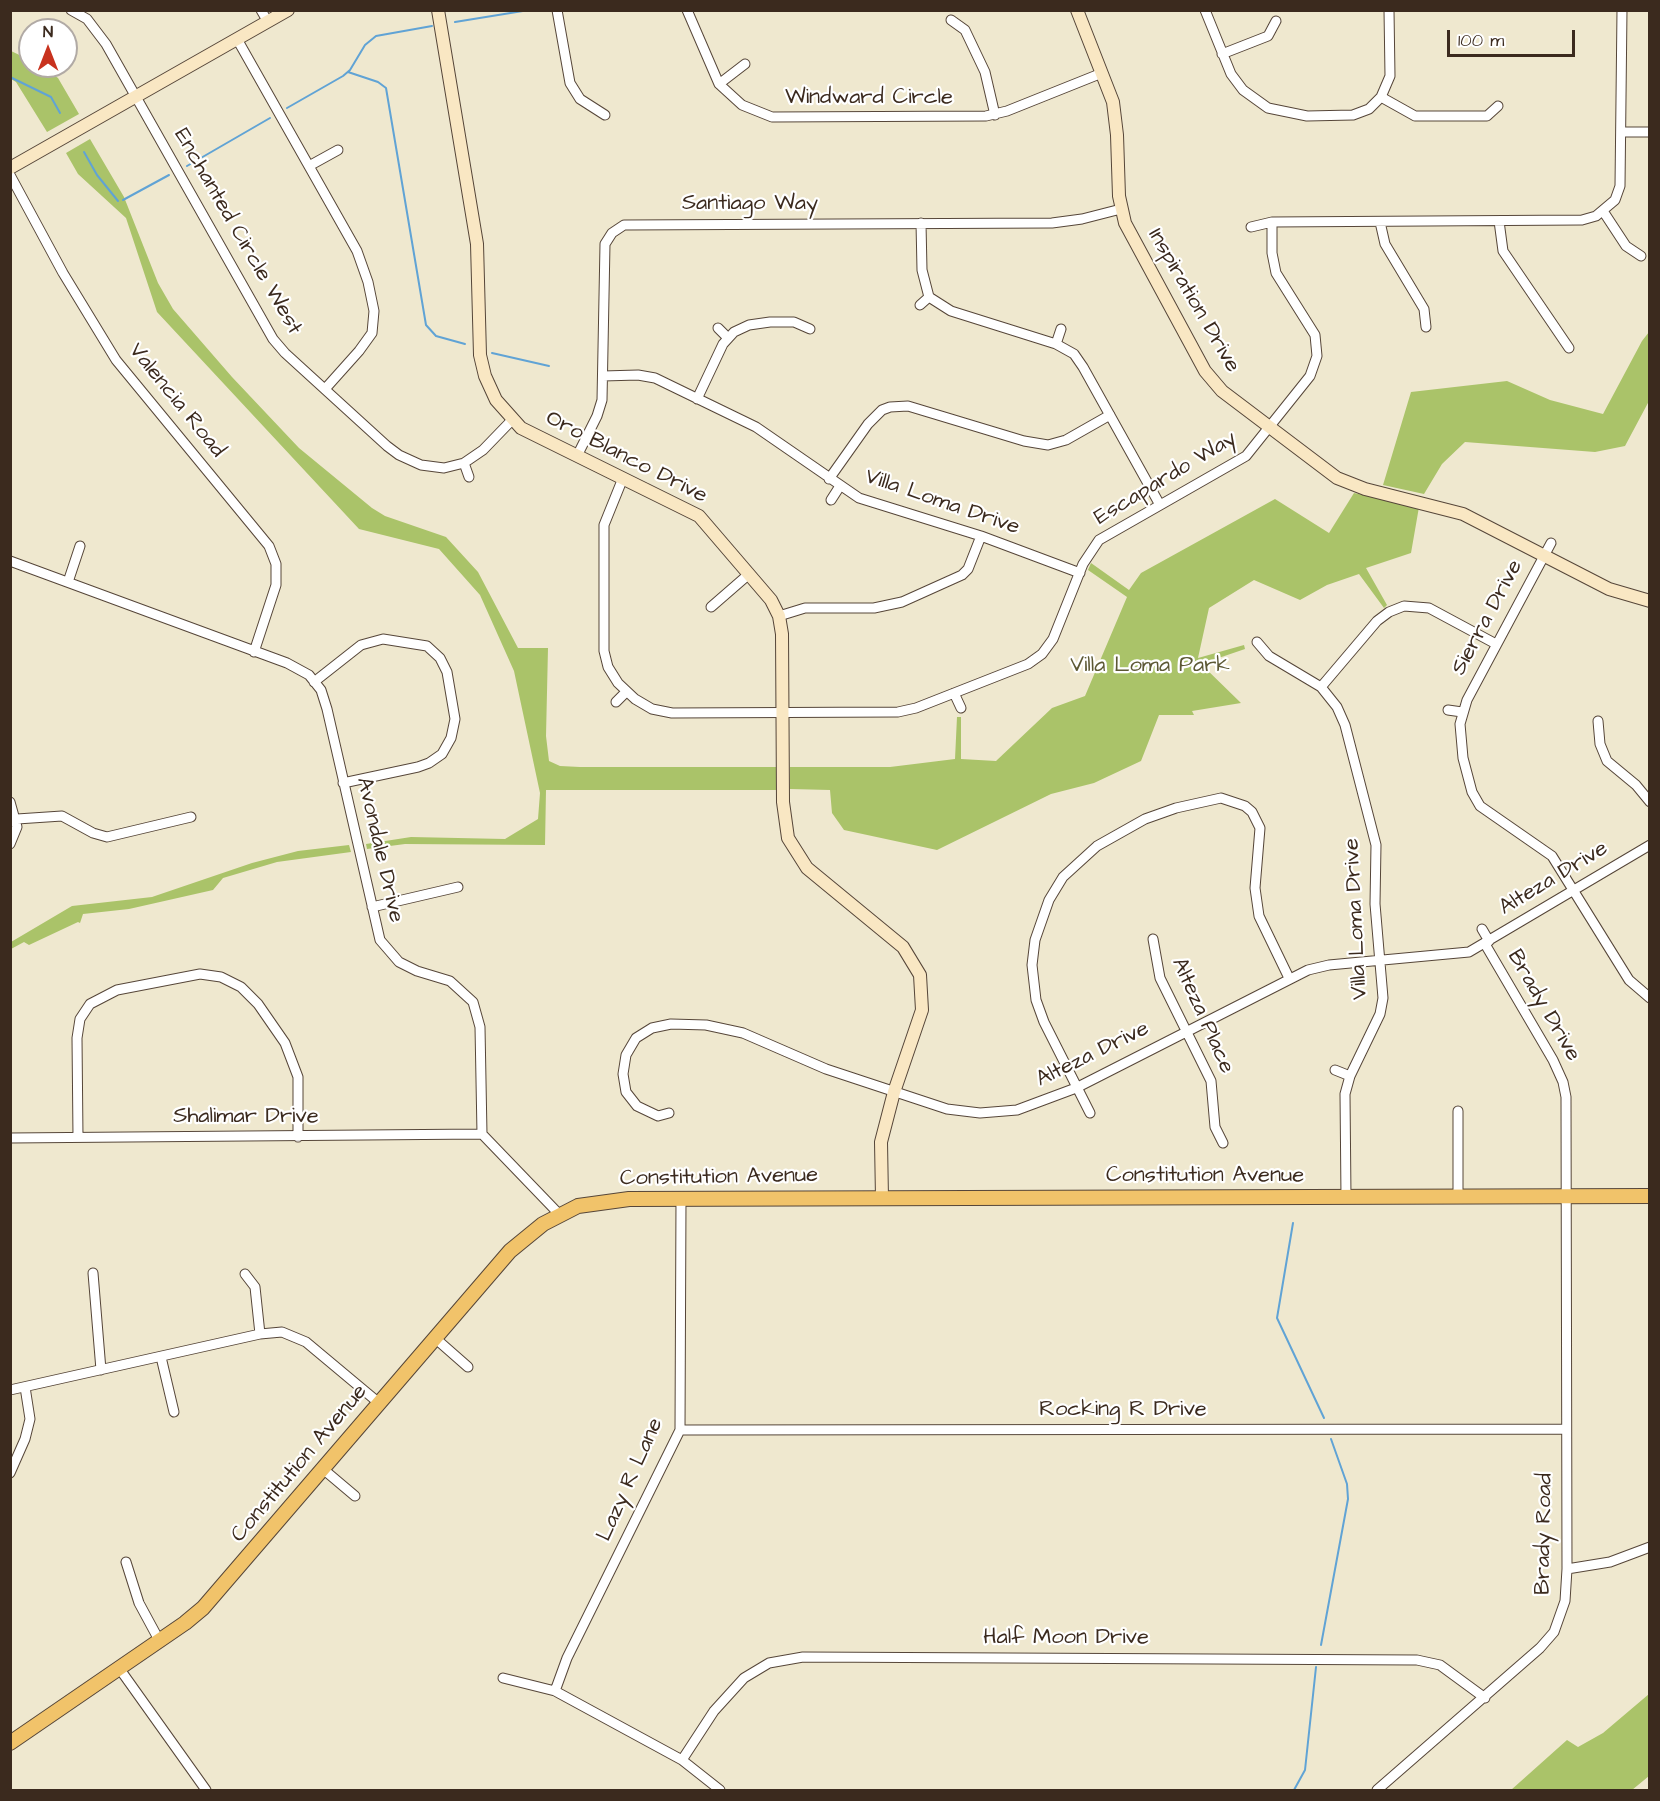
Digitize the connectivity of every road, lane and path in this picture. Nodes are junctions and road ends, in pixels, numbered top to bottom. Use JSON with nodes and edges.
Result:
{"nodes":[{"id":1,"x":71,"y":10,"type":"edge"},
{"id":2,"x":94,"y":10,"type":"edge"},
{"id":3,"x":261,"y":10,"type":"edge"},
{"id":4,"x":288,"y":10,"type":"edge"},
{"id":5,"x":438,"y":10,"type":"edge"},
{"id":6,"x":557,"y":10,"type":"edge"},
{"id":7,"x":687,"y":10,"type":"edge"},
{"id":8,"x":1077,"y":10,"type":"edge"},
{"id":9,"x":1205,"y":10,"type":"edge"},
{"id":10,"x":1389,"y":10,"type":"edge"},
{"id":11,"x":1622,"y":10,"type":"edge"},
{"id":12,"x":87,"y":20,"type":"junction"},
{"id":13,"x":951,"y":20,"type":"dead end"},
{"id":14,"x":1276,"y":21,"type":"dead end"},
{"id":15,"x":268,"y":22,"type":"junction"},
{"id":16,"x":237,"y":39,"type":"junction"},
{"id":17,"x":1222,"y":54,"type":"junction"},
{"id":18,"x":745,"y":64,"type":"dead end"},
{"id":19,"x":1102,"y":74,"type":"junction"},
{"id":20,"x":719,"y":84,"type":"junction"},
{"id":21,"x":1249,"y":95,"type":"junction"},
{"id":22,"x":136,"y":97,"type":"junction"},
{"id":23,"x":1381,"y":97,"type":"junction"},
{"id":24,"x":1241,"y":104,"type":"dead end"},
{"id":25,"x":1498,"y":106,"type":"dead end"},
{"id":26,"x":605,"y":115,"type":"dead end"},
{"id":27,"x":996,"y":115,"type":"junction"},
{"id":28,"x":1622,"y":132,"type":"junction"},
{"id":29,"x":1650,"y":132,"type":"edge"},
{"id":30,"x":338,"y":150,"type":"dead end"},
{"id":31,"x":309,"y":166,"type":"junction"},
{"id":32,"x":10,"y":168,"type":"edge"},
{"id":33,"x":10,"y":176,"type":"edge"},
{"id":34,"x":1121,"y":209,"type":"junction"},
{"id":35,"x":1603,"y":211,"type":"junction"},
{"id":36,"x":1499,"y":221,"type":"junction"},
{"id":37,"x":1272,"y":222,"type":"junction"},
{"id":38,"x":1380,"y":222,"type":"junction"},
{"id":39,"x":921,"y":223,"type":"junction"},
{"id":40,"x":1251,"y":227,"type":"dead end"},
{"id":41,"x":1641,"y":256,"type":"dead end"},
{"id":42,"x":929,"y":297,"type":"junction"},
{"id":43,"x":920,"y":305,"type":"dead end"},
{"id":44,"x":1426,"y":327,"type":"dead end"},
{"id":45,"x":718,"y":328,"type":"dead end"},
{"id":46,"x":810,"y":329,"type":"dead end"},
{"id":47,"x":1061,"y":329,"type":"dead end"},
{"id":48,"x":728,"y":338,"type":"junction"},
{"id":49,"x":1056,"y":345,"type":"junction"},
{"id":50,"x":1569,"y":348,"type":"dead end"},
{"id":51,"x":603,"y":376,"type":"junction"},
{"id":52,"x":325,"y":389,"type":"junction"},
{"id":53,"x":697,"y":399,"type":"junction"},
{"id":54,"x":1110,"y":415,"type":"junction"},
{"id":55,"x":512,"y":420,"type":"junction"},
{"id":56,"x":1270,"y":429,"type":"junction"},
{"id":57,"x":577,"y":456,"type":"junction"},
{"id":58,"x":464,"y":463,"type":"junction"},
{"id":59,"x":469,"y":477,"type":"dead end"},
{"id":60,"x":623,"y":478,"type":"junction"},
{"id":61,"x":829,"y":479,"type":"junction"},
{"id":62,"x":840,"y":486,"type":"junction"},
{"id":63,"x":831,"y":500,"type":"dead end"},
{"id":64,"x":1160,"y":505,"type":"junction"},
{"id":65,"x":981,"y":536,"type":"junction"},
{"id":66,"x":1551,"y":543,"type":"dead end"},
{"id":67,"x":80,"y":546,"type":"dead end"},
{"id":68,"x":1544,"y":555,"type":"junction"},
{"id":69,"x":10,"y":561,"type":"edge"},
{"id":70,"x":1080,"y":573,"type":"junction"},
{"id":71,"x":749,"y":574,"type":"junction"},
{"id":72,"x":68,"y":582,"type":"junction"},
{"id":73,"x":1650,"y":601,"type":"edge"},
{"id":74,"x":711,"y":607,"type":"dead end"},
{"id":75,"x":779,"y":616,"type":"junction"},
{"id":76,"x":1257,"y":642,"type":"dead end"},
{"id":77,"x":1496,"y":644,"type":"junction"},
{"id":78,"x":254,"y":652,"type":"junction"},
{"id":79,"x":314,"y":682,"type":"junction"},
{"id":80,"x":1321,"y":687,"type":"junction"},
{"id":81,"x":626,"y":692,"type":"junction"},
{"id":82,"x":954,"y":693,"type":"junction"},
{"id":83,"x":616,"y":702,"type":"dead end"},
{"id":84,"x":961,"y":708,"type":"dead end"},
{"id":85,"x":1448,"y":710,"type":"dead end"},
{"id":86,"x":1462,"y":712,"type":"junction"},
{"id":87,"x":783,"y":714,"type":"junction"},
{"id":88,"x":1598,"y":721,"type":"dead end"},
{"id":89,"x":343,"y":783,"type":"junction"},
{"id":90,"x":10,"y":802,"type":"edge"},
{"id":91,"x":1650,"y":802,"type":"edge"},
{"id":92,"x":191,"y":817,"type":"dead end"},
{"id":93,"x":17,"y":819,"type":"junction"},
{"id":94,"x":10,"y":844,"type":"edge"},
{"id":95,"x":1650,"y":845,"type":"edge"},
{"id":96,"x":458,"y":886,"type":"dead end"},
{"id":97,"x":1574,"y":890,"type":"junction"},
{"id":98,"x":372,"y":907,"type":"junction"},
{"id":99,"x":1482,"y":929,"type":"dead end"},
{"id":100,"x":1153,"y":939,"type":"dead end"},
{"id":101,"x":1487,"y":943,"type":"junction"},
{"id":102,"x":1379,"y":960,"type":"junction"},
{"id":103,"x":1289,"y":978,"type":"junction"},
{"id":104,"x":1650,"y":998,"type":"edge"},
{"id":105,"x":1186,"y":1030,"type":"junction"},
{"id":106,"x":1335,"y":1070,"type":"dead end"},
{"id":107,"x":1350,"y":1076,"type":"junction"},
{"id":108,"x":1076,"y":1088,"type":"junction"},
{"id":109,"x":894,"y":1092,"type":"junction"},
{"id":110,"x":1458,"y":1111,"type":"dead end"},
{"id":111,"x":669,"y":1113,"type":"dead end"},
{"id":112,"x":1090,"y":1113,"type":"dead end"},
{"id":113,"x":482,"y":1134,"type":"junction"},
{"id":114,"x":10,"y":1137,"type":"edge"},
{"id":115,"x":78,"y":1137,"type":"junction"},
{"id":116,"x":298,"y":1137,"type":"junction"},
{"id":117,"x":1223,"y":1143,"type":"dead end"},
{"id":118,"x":1458,"y":1196,"type":"junction"},
{"id":119,"x":1650,"y":1196,"type":"edge"},
{"id":120,"x":1346,"y":1197,"type":"junction"},
{"id":121,"x":1567,"y":1197,"type":"junction"},
{"id":122,"x":882,"y":1198,"type":"junction"},
{"id":123,"x":681,"y":1199,"type":"junction"},
{"id":124,"x":559,"y":1214,"type":"junction"},
{"id":125,"x":93,"y":1273,"type":"dead end"},
{"id":126,"x":245,"y":1274,"type":"dead end"},
{"id":127,"x":260,"y":1334,"type":"junction"},
{"id":128,"x":435,"y":1338,"type":"junction"},
{"id":129,"x":160,"y":1357,"type":"junction"},
{"id":130,"x":468,"y":1367,"type":"dead end"},
{"id":131,"x":101,"y":1370,"type":"junction"},
{"id":132,"x":25,"y":1387,"type":"junction"},
{"id":133,"x":10,"y":1390,"type":"edge"},
{"id":134,"x":380,"y":1403,"type":"junction"},
{"id":135,"x":174,"y":1412,"type":"dead end"},
{"id":136,"x":1566,"y":1429,"type":"junction"},
{"id":137,"x":681,"y":1430,"type":"junction"},
{"id":138,"x":323,"y":1469,"type":"junction"},
{"id":139,"x":10,"y":1473,"type":"edge"},
{"id":140,"x":354,"y":1496,"type":"dead end"},
{"id":141,"x":1650,"y":1547,"type":"edge"},
{"id":142,"x":126,"y":1562,"type":"dead end"},
{"id":143,"x":1567,"y":1569,"type":"junction"},
{"id":144,"x":159,"y":1640,"type":"junction"},
{"id":145,"x":119,"y":1668,"type":"junction"},
{"id":146,"x":503,"y":1678,"type":"dead end"},
{"id":147,"x":555,"y":1691,"type":"junction"},
{"id":148,"x":1485,"y":1698,"type":"junction"},
{"id":149,"x":10,"y":1743,"type":"edge"},
{"id":150,"x":682,"y":1760,"type":"junction"},
{"id":151,"x":206,"y":1791,"type":"edge"},
{"id":152,"x":720,"y":1791,"type":"edge"},
{"id":153,"x":1377,"y":1791,"type":"edge"}],
"edges":[{"from":1,"to":12,"type":"street","name":"Enchanted Circle West"},
{"from":2,"to":12,"type":"street"},
{"from":3,"to":15,"type":"street"},
{"from":4,"to":15,"type":"street"},
{"from":5,"to":55,"type":"street","name":"Oro Blanco Drive"},
{"from":6,"to":26,"type":"street"},
{"from":7,"to":20,"type":"street","name":"Windward Circle"},
{"from":8,"to":19,"type":"street","name":"Inspiration Drive"},
{"from":9,"to":17,"type":"street"},
{"from":10,"to":23,"type":"street"},
{"from":11,"to":28,"type":"street"},
{"from":12,"to":22,"type":"street","name":"Enchanted Circle West"},
{"from":13,"to":27,"type":"street"},
{"from":14,"to":17,"type":"street"},
{"from":15,"to":16,"type":"street"},
{"from":16,"to":22,"type":"street"},
{"from":16,"to":31,"type":"street"},
{"from":17,"to":21,"type":"street"},
{"from":18,"to":20,"type":"street"},
{"from":19,"to":27,"type":"street","name":"Windward Circle"},
{"from":19,"to":34,"type":"street","name":"Inspiration Drive"},
{"from":20,"to":27,"type":"street","name":"Windward Circle"},
{"from":21,"to":23,"type":"street"},
{"from":21,"to":24,"type":"street"},
{"from":22,"to":32,"type":"street"},
{"from":22,"to":52,"type":"street","name":"Enchanted Circle West"},
{"from":23,"to":25,"type":"street"},
{"from":28,"to":29,"type":"street"},
{"from":28,"to":35,"type":"street"},
{"from":30,"to":31,"type":"street"},
{"from":31,"to":52,"type":"street"},
{"from":33,"to":78,"type":"street","name":"Valencia Road"},
{"from":34,"to":39,"type":"street","name":"Santiago Way"},
{"from":34,"to":56,"type":"street","name":"Inspiration Drive"},
{"from":35,"to":36,"type":"street"},
{"from":35,"to":41,"type":"street"},
{"from":36,"to":38,"type":"street"},
{"from":36,"to":50,"type":"street"},
{"from":37,"to":38,"type":"street"},
{"from":37,"to":40,"type":"street"},
{"from":37,"to":56,"type":"street","name":"Escapardo Way"},
{"from":38,"to":44,"type":"street"},
{"from":39,"to":42,"type":"street"},
{"from":39,"to":51,"type":"street","name":"Santiago Way"},
{"from":42,"to":43,"type":"street"},
{"from":42,"to":49,"type":"street"},
{"from":45,"to":48,"type":"street"},
{"from":46,"to":48,"type":"street"},
{"from":47,"to":49,"type":"street"},
{"from":48,"to":53,"type":"street"},
{"from":49,"to":54,"type":"street"},
{"from":51,"to":53,"type":"street","name":"Villa Loma Drive"},
{"from":51,"to":57,"type":"street","name":"Santiago Way"},
{"from":52,"to":58,"type":"street","name":"Enchanted Circle West"},
{"from":53,"to":61,"type":"street","name":"Villa Loma Drive"},
{"from":54,"to":61,"type":"street"},
{"from":54,"to":64,"type":"street"},
{"from":55,"to":57,"type":"street","name":"Oro Blanco Drive"},
{"from":55,"to":58,"type":"street","name":"Enchanted Circle West"},
{"from":56,"to":64,"type":"street","name":"Escapardo Way"},
{"from":56,"to":68,"type":"street","name":"Inspiration Drive"},
{"from":57,"to":60,"type":"street","name":"Oro Blanco Drive"},
{"from":58,"to":59,"type":"street"},
{"from":60,"to":71,"type":"street","name":"Oro Blanco Drive"},
{"from":60,"to":81,"type":"street","name":"Escapardo Way"},
{"from":61,"to":62,"type":"street","name":"Villa Loma Drive"},
{"from":62,"to":63,"type":"street"},
{"from":62,"to":65,"type":"street","name":"Villa Loma Drive"},
{"from":64,"to":70,"type":"street","name":"Escapardo Way"},
{"from":65,"to":70,"type":"street","name":"Villa Loma Drive"},
{"from":65,"to":75,"type":"street"},
{"from":66,"to":68,"type":"street","name":"Sierra Drive"},
{"from":67,"to":72,"type":"street"},
{"from":68,"to":73,"type":"street","name":"Inspiration Drive"},
{"from":68,"to":77,"type":"street","name":"Sierra Drive"},
{"from":69,"to":72,"type":"street"},
{"from":70,"to":82,"type":"street","name":"Escapardo Way"},
{"from":71,"to":74,"type":"street"},
{"from":71,"to":75,"type":"street","name":"Oro Blanco Drive"},
{"from":72,"to":78,"type":"street"},
{"from":75,"to":87,"type":"street","name":"Oro Blanco Drive"},
{"from":76,"to":80,"type":"street","name":"Villa Loma Drive"},
{"from":77,"to":80,"type":"street"},
{"from":77,"to":86,"type":"street","name":"Sierra Drive"},
{"from":78,"to":79,"type":"street"},
{"from":79,"to":89,"type":"street","name":"Avondale Drive"},
{"from":79,"to":89,"type":"street"},
{"from":80,"to":102,"type":"street","name":"Villa Loma Drive"},
{"from":81,"to":83,"type":"street"},
{"from":81,"to":87,"type":"street","name":"Escapardo Way"},
{"from":82,"to":84,"type":"street"},
{"from":82,"to":87,"type":"street","name":"Escapardo Way"},
{"from":85,"to":86,"type":"street","name":"Sierra Drive"},
{"from":86,"to":97,"type":"street","name":"Sierra Drive"},
{"from":87,"to":109,"type":"street","name":"Oro Blanco Drive"},
{"from":88,"to":91,"type":"street"},
{"from":89,"to":98,"type":"street","name":"Avondale Drive"},
{"from":90,"to":93,"type":"street"},
{"from":92,"to":93,"type":"street"},
{"from":93,"to":94,"type":"street"},
{"from":95,"to":97,"type":"street","name":"Alteza Drive"},
{"from":96,"to":98,"type":"street"},
{"from":97,"to":101,"type":"street","name":"Alteza Drive"},
{"from":97,"to":104,"type":"street","name":"Sierra Drive"},
{"from":98,"to":113,"type":"street","name":"Avondale Drive"},
{"from":99,"to":101,"type":"street","name":"Brady Drive"},
{"from":100,"to":105,"type":"street","name":"Alteza Place"},
{"from":101,"to":102,"type":"street","name":"Alteza Drive"},
{"from":101,"to":121,"type":"street","name":"Brady Drive"},
{"from":102,"to":103,"type":"street","name":"Alteza Drive"},
{"from":102,"to":107,"type":"street","name":"Villa Loma Drive"},
{"from":103,"to":105,"type":"street","name":"Alteza Drive"},
{"from":103,"to":108,"type":"street"},
{"from":105,"to":108,"type":"street","name":"Alteza Drive"},
{"from":105,"to":117,"type":"street","name":"Alteza Place"},
{"from":106,"to":107,"type":"street"},
{"from":107,"to":120,"type":"street","name":"Villa Loma Drive"},
{"from":108,"to":109,"type":"street","name":"Alteza Drive"},
{"from":108,"to":112,"type":"street"},
{"from":109,"to":111,"type":"street","name":"Alteza Drive"},
{"from":109,"to":122,"type":"street","name":"Oro Blanco Drive"},
{"from":110,"to":118,"type":"street"},
{"from":113,"to":116,"type":"street","name":"Shalimar Drive"},
{"from":113,"to":124,"type":"street"},
{"from":114,"to":115,"type":"street","name":"Shalimar Drive"},
{"from":115,"to":116,"type":"street","name":"Shalimar Drive"},
{"from":115,"to":116,"type":"street"},
{"from":118,"to":120,"type":"main road","name":"Constitution Avenue"},
{"from":118,"to":121,"type":"main road","name":"Constitution Avenue"},
{"from":119,"to":121,"type":"main road","name":"Constitution Avenue"},
{"from":120,"to":122,"type":"main road","name":"Constitution Avenue"},
{"from":121,"to":136,"type":"street","name":"Brady Road"},
{"from":122,"to":123,"type":"main road","name":"Constitution Avenue"},
{"from":123,"to":124,"type":"main road","name":"Constitution Avenue"},
{"from":123,"to":137,"type":"street","name":"Lazy R Lane"},
{"from":124,"to":128,"type":"main road","name":"Constitution Avenue"},
{"from":125,"to":131,"type":"street"},
{"from":126,"to":127,"type":"street"},
{"from":127,"to":129,"type":"street"},
{"from":127,"to":134,"type":"street"},
{"from":128,"to":130,"type":"street"},
{"from":128,"to":134,"type":"main road","name":"Constitution Avenue"},
{"from":129,"to":131,"type":"street"},
{"from":129,"to":135,"type":"street"},
{"from":131,"to":132,"type":"street"},
{"from":132,"to":133,"type":"street"},
{"from":132,"to":139,"type":"street"},
{"from":134,"to":138,"type":"main road","name":"Constitution Avenue"},
{"from":136,"to":137,"type":"street","name":"Rocking R Drive"},
{"from":136,"to":143,"type":"street","name":"Brady Road"},
{"from":137,"to":147,"type":"street","name":"Lazy R Lane"},
{"from":138,"to":140,"type":"street"},
{"from":138,"to":144,"type":"main road","name":"Constitution Avenue"},
{"from":141,"to":143,"type":"street"},
{"from":142,"to":144,"type":"street"},
{"from":143,"to":148,"type":"street","name":"Brady Road"},
{"from":144,"to":145,"type":"main road","name":"Constitution Avenue"},
{"from":145,"to":149,"type":"main road","name":"Constitution Avenue"},
{"from":145,"to":151,"type":"street"},
{"from":146,"to":147,"type":"street"},
{"from":147,"to":150,"type":"street"},
{"from":148,"to":150,"type":"street","name":"Half Moon Drive"},
{"from":148,"to":153,"type":"street","name":"Brady Road"},
{"from":150,"to":152,"type":"street"}]}
